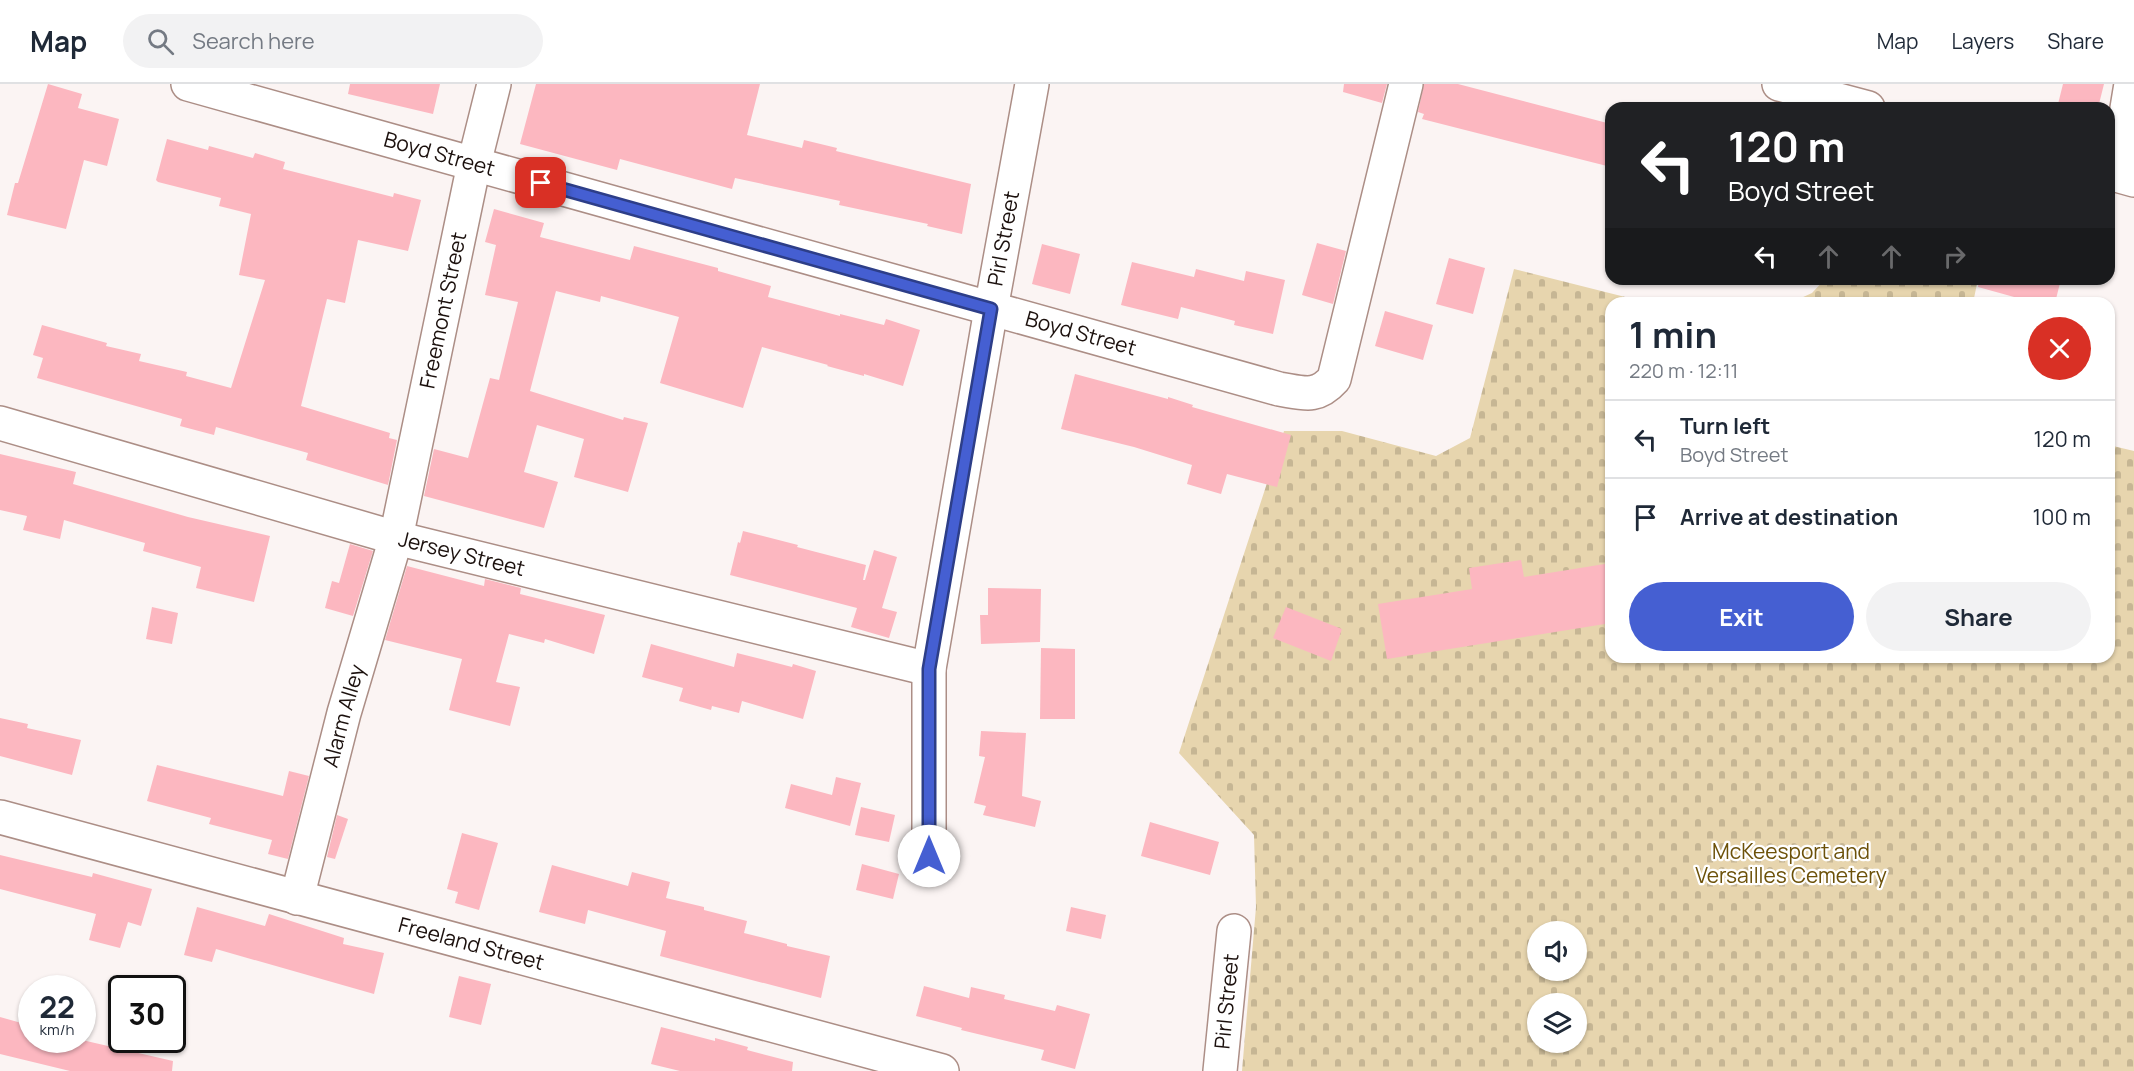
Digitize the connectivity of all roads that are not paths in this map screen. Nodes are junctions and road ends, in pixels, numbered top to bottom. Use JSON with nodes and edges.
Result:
{"nodes":[{"id":1,"x":188,"y":84,"type":"edge"},
{"id":2,"x":494,"y":84,"type":"edge"},
{"id":3,"x":1032,"y":84,"type":"edge"},
{"id":4,"x":1406,"y":84,"type":"edge"},
{"id":5,"x":1779,"y":84,"type":"edge"},
{"id":6,"x":2131,"y":84,"type":"edge"},
{"id":7,"x":1846,"y":102,"type":"edge"},
{"id":8,"x":474,"y":164,"type":"junction"},
{"id":9,"x":2120,"y":176,"type":"edge"},
{"id":10,"x":991,"y":309,"type":"junction"},
{"id":11,"x":0,"y":423,"type":"edge"},
{"id":12,"x":396,"y":538,"type":"junction"},
{"id":13,"x":929,"y":669,"type":"junction"},
{"id":14,"x":0,"y":817,"type":"edge"},
{"id":15,"x":929,"y":856,"type":"dead end"},
{"id":16,"x":297,"y":898,"type":"junction"},
{"id":17,"x":1234,"y":931,"type":"dead end"},
{"id":18,"x":942,"y":1071,"type":"edge"},
{"id":19,"x":1220,"y":1071,"type":"edge"}],
"edges":[{"from":1,"to":8,"type":"street","name":"Boyd Street"},
{"from":2,"to":8,"type":"street","name":"Freemont Street"},
{"from":3,"to":10,"type":"street","name":"Pirl Street"},
{"from":4,"to":10,"type":"street","name":"Boyd Street"},
{"from":5,"to":7,"type":"street"},
{"from":6,"to":9,"type":"street"},
{"from":8,"to":10,"type":"street","name":"Boyd Street"},
{"from":8,"to":12,"type":"street","name":"Freemont Street"},
{"from":10,"to":13,"type":"street","name":"Pirl Street"},
{"from":11,"to":12,"type":"street","name":"Jersey Street"},
{"from":12,"to":13,"type":"street","name":"Jersey Street"},
{"from":12,"to":16,"type":"street","name":"Alarm Alley"},
{"from":13,"to":15,"type":"street","name":"Pirl Street"},
{"from":14,"to":16,"type":"street","name":"Freeland Street"},
{"from":16,"to":18,"type":"street","name":"Freeland Street"},
{"from":17,"to":19,"type":"street","name":"Pirl Street"}]}
